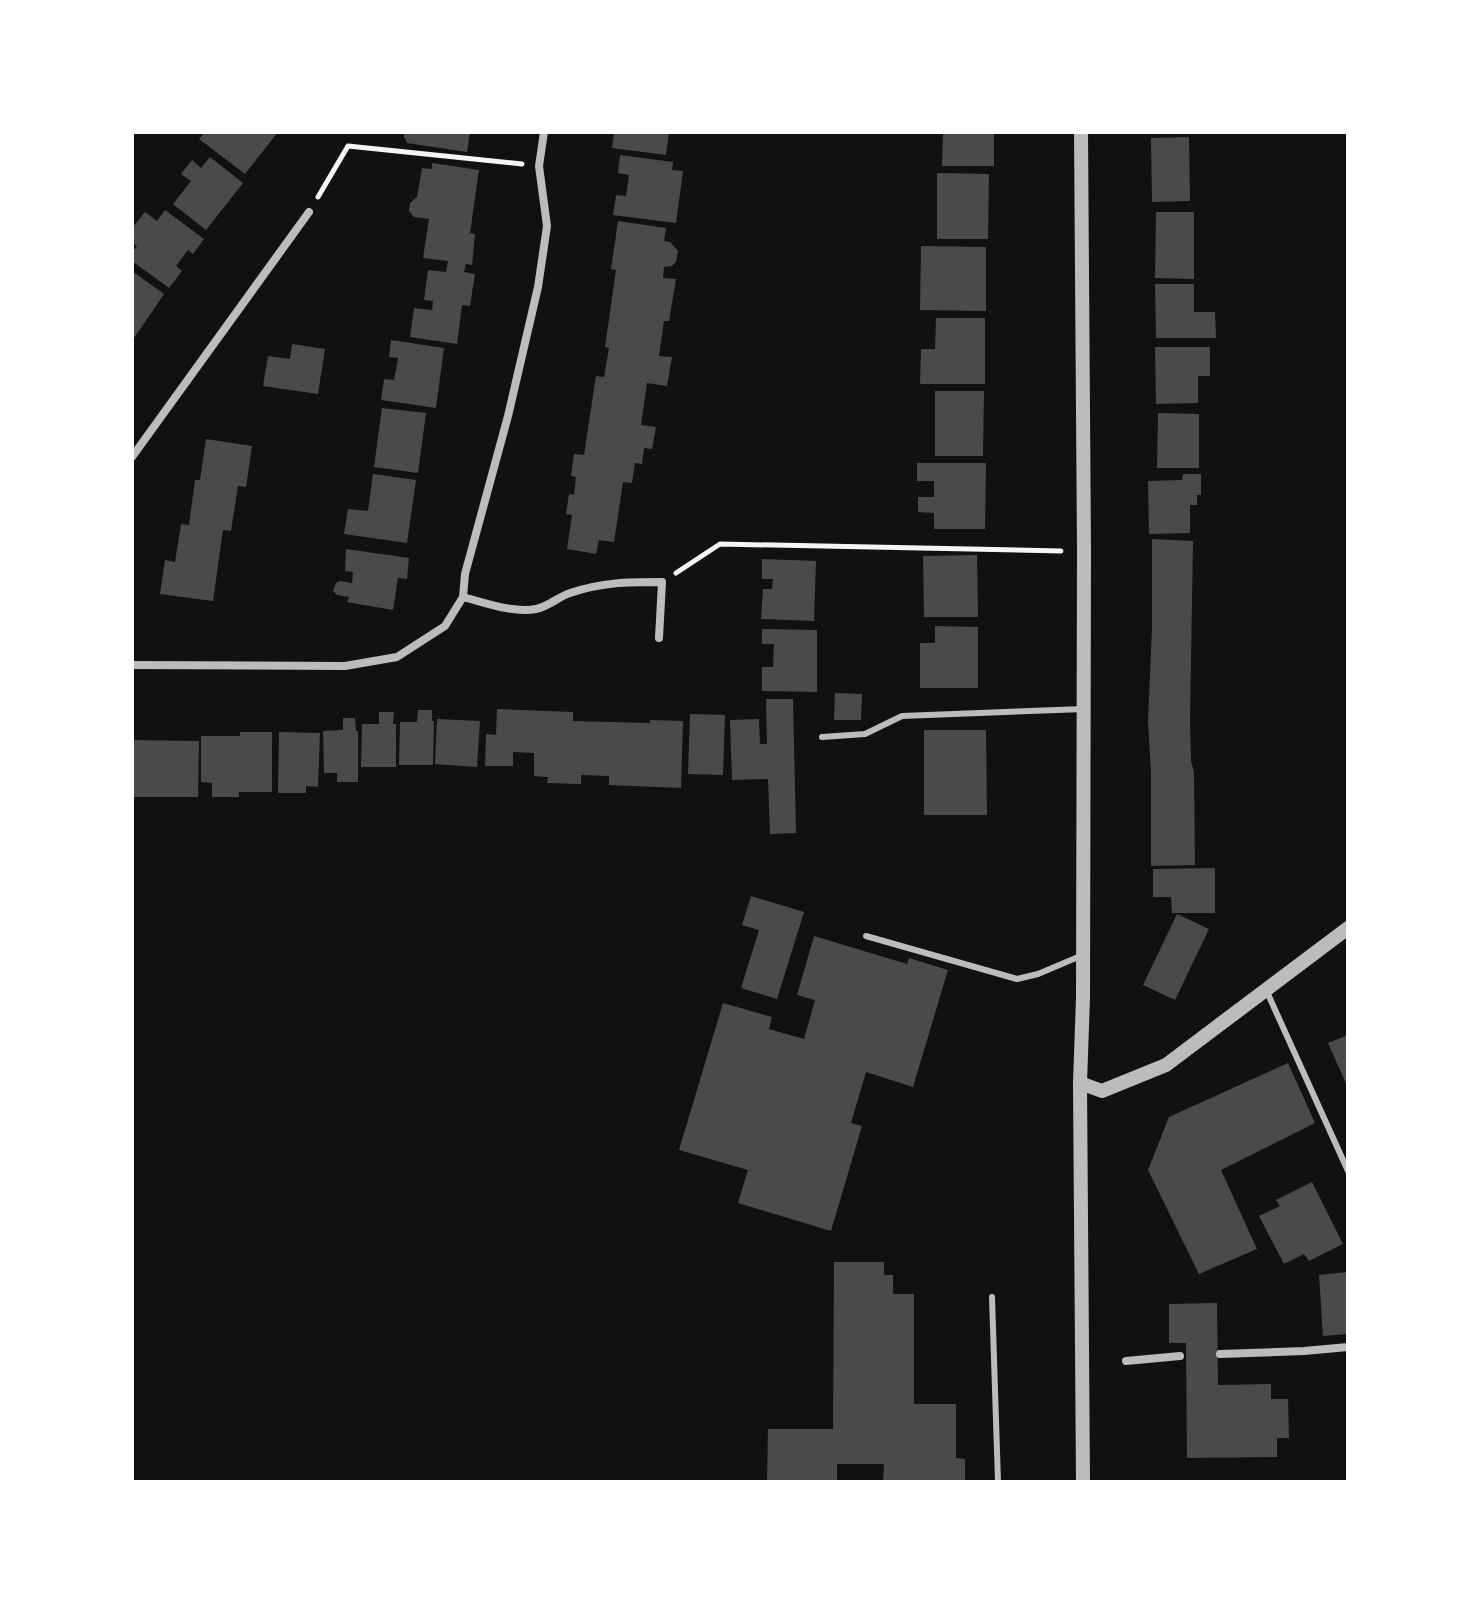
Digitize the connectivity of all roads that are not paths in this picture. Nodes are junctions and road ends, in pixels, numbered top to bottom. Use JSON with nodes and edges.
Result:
{"nodes":[{"id":1,"x":544,"y":132,"type":"edge"},
{"id":2,"x":1081,"y":132,"type":"edge"},
{"id":3,"x":309,"y":212,"type":"road end"},
{"id":4,"x":132,"y":457,"type":"edge"},
{"id":5,"x":463,"y":597,"type":"junction"},
{"id":6,"x":659,"y":638,"type":"dead end"},
{"id":7,"x":132,"y":665,"type":"edge"},
{"id":8,"x":1084,"y":709,"type":"junction"},
{"id":9,"x":822,"y":737,"type":"dead end"},
{"id":10,"x":1348,"y":928,"type":"edge"},
{"id":11,"x":866,"y":936,"type":"dead end"},
{"id":12,"x":1083,"y":955,"type":"junction"},
{"id":13,"x":1266,"y":990,"type":"junction"},
{"id":14,"x":1080,"y":1083,"type":"junction"},
{"id":15,"x":1348,"y":1171,"type":"edge"},
{"id":16,"x":992,"y":1297,"type":"dead end"},
{"id":17,"x":1348,"y":1347,"type":"edge"},
{"id":18,"x":1220,"y":1354,"type":"dead end"},
{"id":19,"x":1180,"y":1356,"type":"dead end"},
{"id":20,"x":1126,"y":1361,"type":"dead end"},
{"id":21,"x":998,"y":1482,"type":"edge"},
{"id":22,"x":1083,"y":1482,"type":"edge"}],
"edges":[{"from":1,"to":5,"type":"street"},
{"from":2,"to":8,"type":"street"},
{"from":3,"to":4,"type":"street"},
{"from":5,"to":6,"type":"street"},
{"from":5,"to":7,"type":"street"},
{"from":8,"to":9,"type":"lane"},
{"from":8,"to":12,"type":"street"},
{"from":10,"to":13,"type":"street"},
{"from":11,"to":12,"type":"lane"},
{"from":12,"to":14,"type":"street"},
{"from":13,"to":14,"type":"street"},
{"from":13,"to":15,"type":"lane"},
{"from":14,"to":22,"type":"street"},
{"from":16,"to":21,"type":"lane"},
{"from":17,"to":18,"type":"street"},
{"from":19,"to":20,"type":"street"}]}
